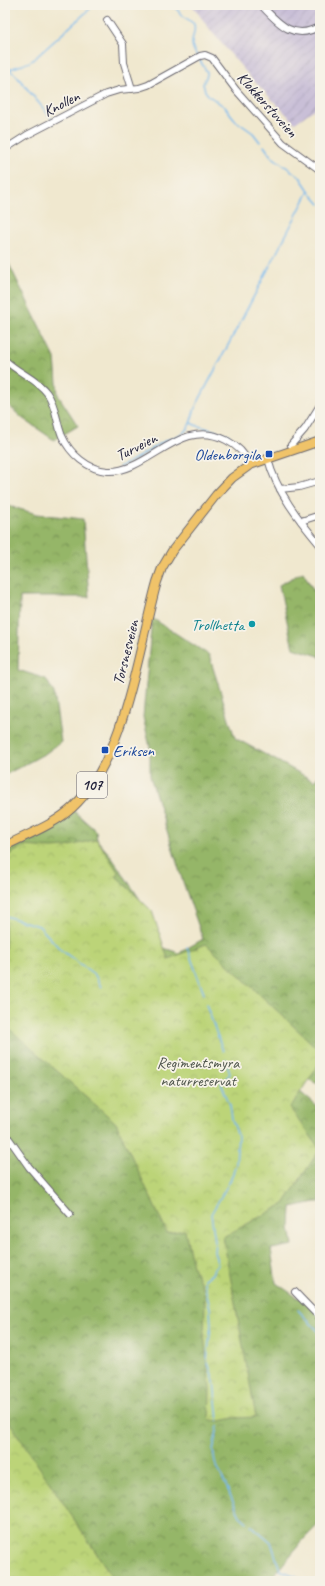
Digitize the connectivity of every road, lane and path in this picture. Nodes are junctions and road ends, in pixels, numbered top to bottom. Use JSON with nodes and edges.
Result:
{"nodes":[{"id":1,"x":261,"y":5,"type":"edge"},
{"id":2,"x":107,"y":20,"type":"dead end"},
{"id":3,"x":320,"y":26,"type":"edge"},
{"id":4,"x":198,"y":57,"type":"joint"},
{"id":5,"x":132,"y":89,"type":"junction"},
{"id":6,"x":5,"y":149,"type":"edge"},
{"id":7,"x":320,"y":170,"type":"edge"},
{"id":8,"x":5,"y":360,"type":"edge"},
{"id":9,"x":320,"y":405,"type":"edge"},
{"id":10,"x":320,"y":441,"type":"edge"},
{"id":11,"x":291,"y":445,"type":"dead end"},
{"id":12,"x":320,"y":445,"type":"edge"},
{"id":13,"x":268,"y":459,"type":"junction"},
{"id":14,"x":250,"y":465,"type":"junction"},
{"id":15,"x":320,"y":481,"type":"edge"},
{"id":16,"x":280,"y":489,"type":"junction"},
{"id":17,"x":320,"y":515,"type":"edge"},
{"id":18,"x":301,"y":521,"type":"junction"},
{"id":19,"x":320,"y":545,"type":"edge"},
{"id":20,"x":5,"y":846,"type":"edge"},
{"id":21,"x":5,"y":1133,"type":"edge"},
{"id":22,"x":70,"y":1214,"type":"dead end"},
{"id":23,"x":295,"y":1292,"type":"dead end"},
{"id":24,"x":320,"y":1318,"type":"edge"}],
"edges":[{"from":1,"to":3,"type":"street"},
{"from":2,"to":5,"type":"street"},
{"from":4,"to":5,"type":"street","name":"Knollen"},
{"from":4,"to":7,"type":"street","name":"Klokkerstuveien"},
{"from":5,"to":6,"type":"street","name":"Knollen"},
{"from":8,"to":14,"type":"street","name":"Turveien"},
{"from":9,"to":11,"type":"street"},
{"from":10,"to":13,"type":"main road","name":"Torsnesveien","number":"107"},
{"from":12,"to":13,"type":"main road","name":"Torsnesveien","number":"107"},
{"from":13,"to":14,"type":"main road","name":"Torsnesveien","number":"107"},
{"from":13,"to":16,"type":"street"},
{"from":14,"to":20,"type":"main road","name":"Torsnesveien","number":"107"},
{"from":15,"to":16,"type":"street"},
{"from":16,"to":18,"type":"street"},
{"from":17,"to":18,"type":"street"},
{"from":18,"to":19,"type":"street"},
{"from":21,"to":22,"type":"street"},
{"from":23,"to":24,"type":"street"}]}
